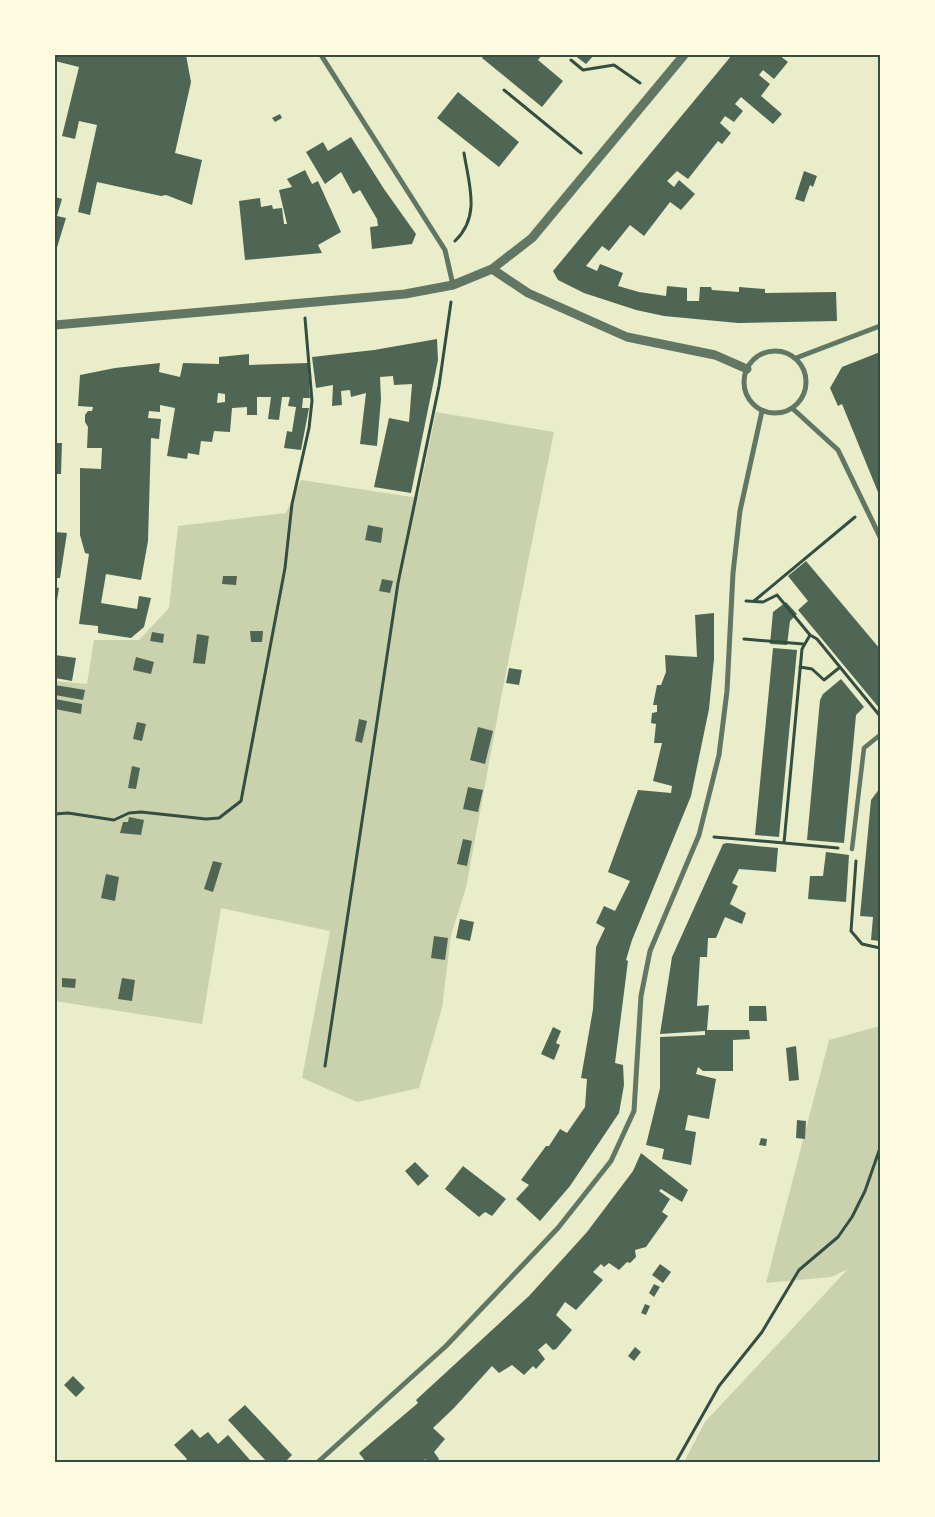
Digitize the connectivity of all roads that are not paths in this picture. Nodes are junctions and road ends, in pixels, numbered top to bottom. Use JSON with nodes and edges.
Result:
{"nodes":[{"id":1,"x":321,"y":55,"type":"edge"},
{"id":2,"x":684,"y":55,"type":"edge"},
{"id":3,"x":492,"y":269,"type":"junction"},
{"id":4,"x":453,"y":286,"type":"junction"},
{"id":5,"x":55,"y":325,"type":"edge"},
{"id":6,"x":880,"y":326,"type":"edge"},
{"id":7,"x":796,"y":358,"type":"junction"},
{"id":8,"x":746,"y":369,"type":"junction"},
{"id":9,"x":792,"y":408,"type":"junction"},
{"id":10,"x":762,"y":410,"type":"junction"},
{"id":11,"x":880,"y":537,"type":"edge"},
{"id":12,"x":880,"y":735,"type":"edge"},
{"id":13,"x":852,"y":849,"type":"road end"},
{"id":14,"x":318,"y":1462,"type":"edge"}],
"edges":[{"from":1,"to":4,"type":"street"},
{"from":2,"to":3,"type":"street"},
{"from":3,"to":4,"type":"street"},
{"from":3,"to":8,"type":"street"},
{"from":4,"to":5,"type":"street"},
{"from":6,"to":7,"type":"street"},
{"from":7,"to":8,"type":"street"},
{"from":7,"to":9,"type":"street"},
{"from":8,"to":10,"type":"street"},
{"from":9,"to":10,"type":"street"},
{"from":9,"to":11,"type":"street"},
{"from":10,"to":14,"type":"street"},
{"from":12,"to":13,"type":"street"}]}
